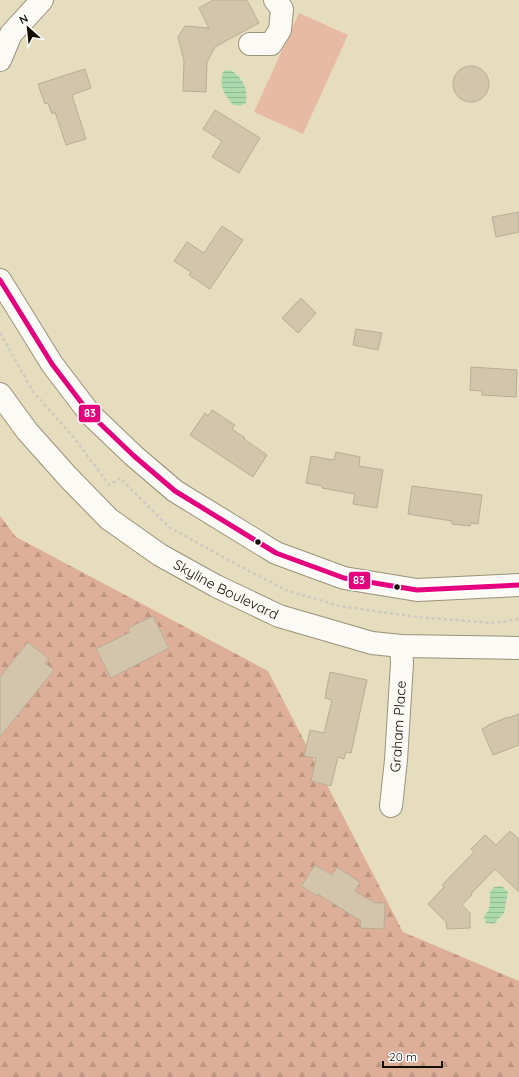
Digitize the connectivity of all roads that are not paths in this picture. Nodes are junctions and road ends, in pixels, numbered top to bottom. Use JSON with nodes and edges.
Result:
{"nodes":[{"id":1,"x":42,"y":0,"type":"edge"},
{"id":2,"x":275,"y":0,"type":"edge"},
{"id":3,"x":250,"y":44,"type":"dead end"},
{"id":4,"x":0,"y":60,"type":"edge"},
{"id":5,"x":0,"y":280,"type":"edge"},
{"id":6,"x":0,"y":394,"type":"edge"},
{"id":7,"x":519,"y":585,"type":"edge"},
{"id":8,"x":401,"y":646,"type":"junction"},
{"id":9,"x":519,"y":648,"type":"edge"},
{"id":10,"x":391,"y":806,"type":"dead end"}],
"edges":[{"from":1,"to":4,"type":"main road"},
{"from":2,"to":3,"type":"main road"},
{"from":5,"to":7,"type":"main road"},
{"from":6,"to":8,"type":"main road","name":"Skyline Boulevard"},
{"from":8,"to":9,"type":"main road","name":"Skyline Boulevard"},
{"from":8,"to":10,"type":"main road","name":"Graham Place"}]}
